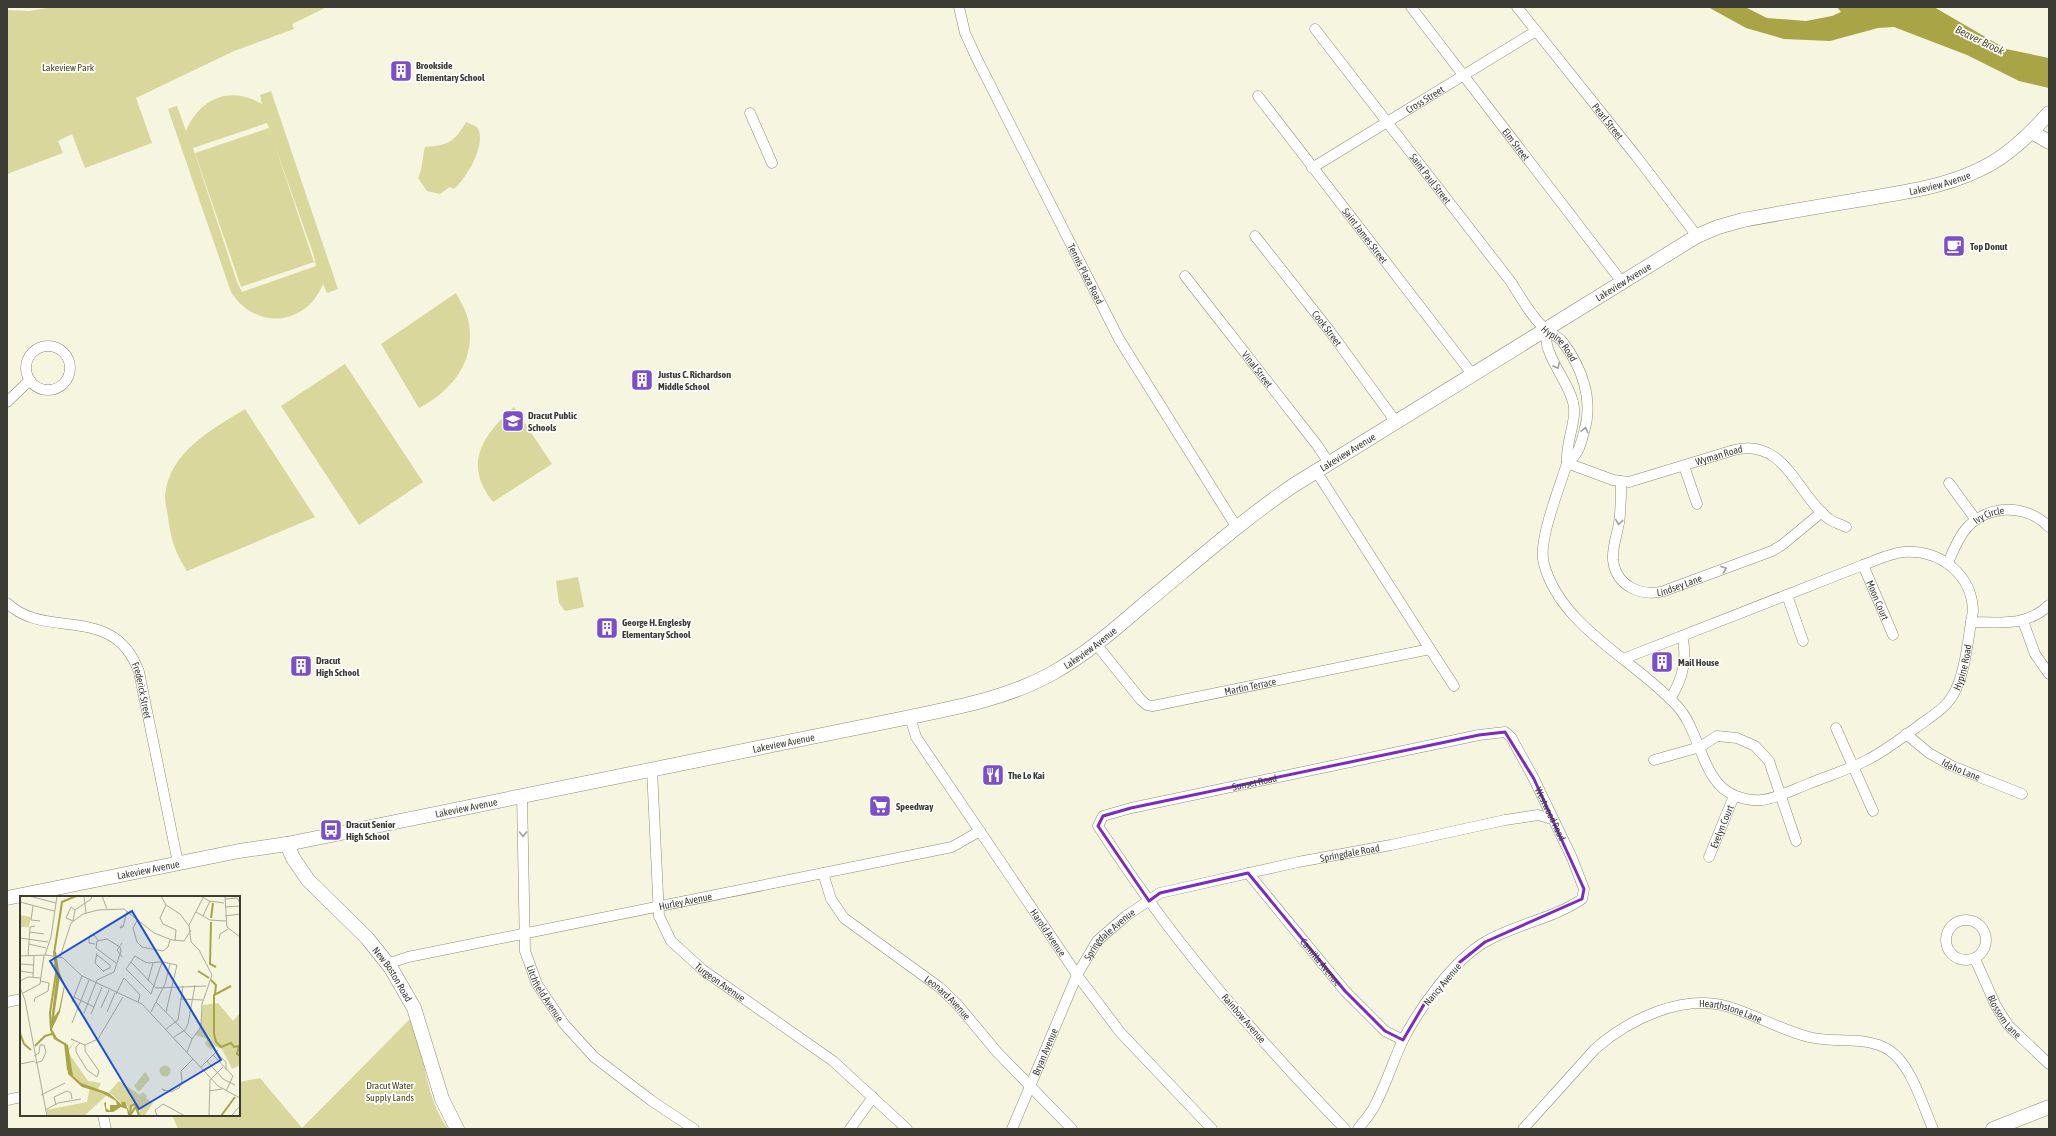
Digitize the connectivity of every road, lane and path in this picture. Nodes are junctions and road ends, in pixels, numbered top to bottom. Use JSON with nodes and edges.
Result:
{"nodes":[{"id":1,"x":959,"y":7,"type":"edge"},
{"id":2,"x":1411,"y":7,"type":"edge"},
{"id":3,"x":1518,"y":7,"type":"edge"},
{"id":4,"x":1315,"y":29,"type":"dead end"},
{"id":5,"x":1536,"y":31,"type":"junction"},
{"id":6,"x":1462,"y":76,"type":"junction"},
{"id":7,"x":1258,"y":96,"type":"dead end"},
{"id":8,"x":750,"y":113,"type":"dead end"},
{"id":9,"x":2049,"y":113,"type":"edge"},
{"id":10,"x":1387,"y":123,"type":"junction"},
{"id":11,"x":2032,"y":132,"type":"junction"},
{"id":12,"x":2049,"y":142,"type":"edge"},
{"id":13,"x":772,"y":163,"type":"dead end"},
{"id":14,"x":1312,"y":168,"type":"junction"},
{"id":15,"x":1255,"y":236,"type":"dead end"},
{"id":16,"x":1697,"y":236,"type":"junction"},
{"id":17,"x":1185,"y":276,"type":"dead end"},
{"id":18,"x":1622,"y":282,"type":"junction"},
{"id":19,"x":1545,"y":330,"type":"junction"},
{"id":20,"x":1472,"y":374,"type":"junction"},
{"id":21,"x":30,"y":380,"type":"junction"},
{"id":22,"x":7,"y":402,"type":"edge"},
{"id":23,"x":1396,"y":422,"type":"junction"},
{"id":24,"x":1329,"y":463,"type":"junction"},
{"id":25,"x":1566,"y":463,"type":"junction"},
{"id":26,"x":1684,"y":466,"type":"junction"},
{"id":27,"x":1316,"y":471,"type":"junction"},
{"id":28,"x":1621,"y":483,"type":"junction"},
{"id":29,"x":1949,"y":483,"type":"dead end"},
{"id":30,"x":1697,"y":504,"type":"dead end"},
{"id":31,"x":1822,"y":512,"type":"junction"},
{"id":32,"x":1976,"y":520,"type":"junction"},
{"id":33,"x":1846,"y":526,"type":"dead end"},
{"id":34,"x":2049,"y":526,"type":"edge"},
{"id":35,"x":1237,"y":528,"type":"junction"},
{"id":36,"x":1948,"y":563,"type":"junction"},
{"id":37,"x":1863,"y":565,"type":"junction"},
{"id":38,"x":1787,"y":594,"type":"junction"},
{"id":39,"x":7,"y":603,"type":"edge"},
{"id":40,"x":2049,"y":605,"type":"edge"},
{"id":41,"x":2023,"y":621,"type":"junction"},
{"id":42,"x":1971,"y":622,"type":"junction"},
{"id":43,"x":1893,"y":635,"type":"dead end"},
{"id":44,"x":1682,"y":636,"type":"junction"},
{"id":45,"x":1803,"y":641,"type":"dead end"},
{"id":46,"x":1096,"y":644,"type":"junction"},
{"id":47,"x":1430,"y":649,"type":"junction"},
{"id":48,"x":1623,"y":659,"type":"junction"},
{"id":49,"x":2049,"y":674,"type":"edge"},
{"id":50,"x":1454,"y":686,"type":"dead end"},
{"id":51,"x":1670,"y":699,"type":"junction"},
{"id":52,"x":910,"y":717,"type":"junction"},
{"id":53,"x":1836,"y":728,"type":"dead end"},
{"id":54,"x":1506,"y":732,"type":"joint"},
{"id":55,"x":1906,"y":734,"type":"junction"},
{"id":56,"x":1700,"y":747,"type":"junction"},
{"id":57,"x":1654,"y":760,"type":"dead end"},
{"id":58,"x":1853,"y":766,"type":"junction"},
{"id":59,"x":652,"y":769,"type":"junction"},
{"id":60,"x":2022,"y":794,"type":"dead end"},
{"id":61,"x":522,"y":795,"type":"junction"},
{"id":62,"x":1780,"y":795,"type":"junction"},
{"id":63,"x":1734,"y":796,"type":"junction"},
{"id":64,"x":1873,"y":811,"type":"dead end"},
{"id":65,"x":1552,"y":819,"type":"junction"},
{"id":66,"x":980,"y":832,"type":"junction"},
{"id":67,"x":1796,"y":841,"type":"dead end"},
{"id":68,"x":287,"y":844,"type":"junction"},
{"id":69,"x":1710,"y":857,"type":"dead end"},
{"id":70,"x":178,"y":864,"type":"junction"},
{"id":71,"x":823,"y":873,"type":"junction"},
{"id":72,"x":1248,"y":873,"type":"junction"},
{"id":73,"x":57,"y":893,"type":"edge"},
{"id":74,"x":27,"y":896,"type":"edge"},
{"id":75,"x":20,"y":897,"type":"edge"},
{"id":76,"x":7,"y":898,"type":"edge"},
{"id":77,"x":1582,"y":899,"type":"joint"},
{"id":78,"x":1149,"y":901,"type":"junction"},
{"id":79,"x":659,"y":907,"type":"junction"},
{"id":80,"x":526,"y":935,"type":"junction"},
{"id":81,"x":1975,"y":959,"type":"junction"},
{"id":82,"x":387,"y":964,"type":"junction"},
{"id":83,"x":1077,"y":975,"type":"junction"},
{"id":84,"x":20,"y":998,"type":"edge"},
{"id":85,"x":7,"y":1002,"type":"edge"},
{"id":86,"x":1403,"y":1040,"type":"junction"},
{"id":87,"x":2049,"y":1064,"type":"edge"},
{"id":88,"x":1030,"y":1087,"type":"junction"},
{"id":89,"x":20,"y":1097,"type":"edge"},
{"id":90,"x":873,"y":1097,"type":"junction"},
{"id":91,"x":7,"y":1100,"type":"edge"},
{"id":92,"x":2049,"y":1107,"type":"edge"},
{"id":93,"x":103,"y":1116,"type":"edge"},
{"id":94,"x":106,"y":1129,"type":"edge"},
{"id":95,"x":457,"y":1129,"type":"edge"},
{"id":96,"x":694,"y":1129,"type":"edge"},
{"id":97,"x":850,"y":1129,"type":"edge"},
{"id":98,"x":907,"y":1129,"type":"edge"},
{"id":99,"x":1012,"y":1129,"type":"edge"},
{"id":100,"x":1072,"y":1129,"type":"edge"},
{"id":101,"x":1212,"y":1129,"type":"edge"},
{"id":102,"x":1345,"y":1129,"type":"edge"},
{"id":103,"x":1358,"y":1129,"type":"edge"},
{"id":104,"x":1522,"y":1129,"type":"edge"},
{"id":105,"x":1933,"y":1129,"type":"edge"},
{"id":106,"x":1993,"y":1129,"type":"edge"}],
"edges":[{"from":1,"to":35,"type":"street","name":"Tennis Plaza Road"},
{"from":2,"to":6,"type":"street","name":"Elm Street"},
{"from":3,"to":5,"type":"street","name":"Pearl Street"},
{"from":4,"to":10,"type":"street","name":"Saint Paul Street"},
{"from":5,"to":6,"type":"street","name":"Cross Street"},
{"from":5,"to":16,"type":"street","name":"Pearl Street"},
{"from":6,"to":10,"type":"street","name":"Cross Street"},
{"from":6,"to":18,"type":"street","name":"Elm Street"},
{"from":7,"to":14,"type":"street","name":"Saint James Street"},
{"from":8,"to":13,"type":"street"},
{"from":9,"to":11,"type":"main road","name":"Lakeview Avenue"},
{"from":10,"to":14,"type":"street","name":"Cross Street"},
{"from":10,"to":19,"type":"street","name":"Saint Paul Street"},
{"from":11,"to":12,"type":"main road"},
{"from":11,"to":16,"type":"main road","name":"Lakeview Avenue"},
{"from":14,"to":20,"type":"street","name":"Saint James Street"},
{"from":15,"to":23,"type":"street","name":"Cook Street"},
{"from":16,"to":18,"type":"main road","name":"Lakeview Avenue"},
{"from":17,"to":24,"type":"street","name":"Vinal Street"},
{"from":18,"to":19,"type":"main road","name":"Lakeview Avenue"},
{"from":19,"to":20,"type":"main road","name":"Lakeview Avenue"},
{"from":19,"to":25,"type":"street","name":"Hypine Road","one_way":true},
{"from":25,"to":19,"type":"street","name":"Hypine Road","one_way":true},
{"from":20,"to":23,"type":"main road","name":"Lakeview Avenue"},
{"from":21,"to":21,"type":"street"},
{"from":21,"to":22,"type":"street"},
{"from":23,"to":24,"type":"main road","name":"Lakeview Avenue"},
{"from":24,"to":27,"type":"main road","name":"Lakeview Avenue"},
{"from":25,"to":28,"type":"street","name":"Wyman Road"},
{"from":25,"to":48,"type":"street","name":"Hypine Road"},
{"from":26,"to":28,"type":"street","name":"Wyman Road"},
{"from":26,"to":30,"type":"street"},
{"from":26,"to":31,"type":"street","name":"Wyman Road"},
{"from":27,"to":35,"type":"main road","name":"Lakeview Avenue"},
{"from":27,"to":47,"type":"street"},
{"from":28,"to":31,"type":"street","name":"Lindsey Lane","one_way":true},
{"from":29,"to":32,"type":"street"},
{"from":31,"to":33,"type":"street","name":"Wyman Road"},
{"from":32,"to":34,"type":"street","name":"Ivy Circle"},
{"from":32,"to":36,"type":"street","name":"Ivy Circle"},
{"from":35,"to":46,"type":"main road","name":"Lakeview Avenue"},
{"from":36,"to":37,"type":"street","name":"Hypine Road"},
{"from":36,"to":42,"type":"street","name":"Hypine Road"},
{"from":37,"to":38,"type":"street","name":"Hypine Road"},
{"from":37,"to":43,"type":"street","name":"Moon Court"},
{"from":38,"to":44,"type":"street","name":"Hypine Road"},
{"from":38,"to":45,"type":"street"},
{"from":39,"to":70,"type":"street","name":"Frederick Street"},
{"from":40,"to":41,"type":"street"},
{"from":41,"to":42,"type":"street"},
{"from":41,"to":49,"type":"street"},
{"from":42,"to":55,"type":"street","name":"Hypine Road"},
{"from":44,"to":48,"type":"street","name":"Hypine Road"},
{"from":44,"to":51,"type":"street"},
{"from":46,"to":47,"type":"street","name":"Martin Terrace"},
{"from":46,"to":52,"type":"main road","name":"Lakeview Avenue"},
{"from":47,"to":50,"type":"street"},
{"from":48,"to":51,"type":"street","name":"Hypine Road"},
{"from":51,"to":56,"type":"street","name":"Hypine Road"},
{"from":52,"to":59,"type":"main road","name":"Lakeview Avenue"},
{"from":52,"to":66,"type":"street","name":"Harold Avenue"},
{"from":53,"to":58,"type":"street"},
{"from":54,"to":65,"type":"street","name":"Westwood Road"},
{"from":54,"to":78,"type":"street","name":"Sunset Road"},
{"from":55,"to":58,"type":"street","name":"Hypine Road"},
{"from":55,"to":60,"type":"street","name":"Idaho Lane"},
{"from":56,"to":57,"type":"street"},
{"from":56,"to":62,"type":"street"},
{"from":56,"to":63,"type":"street","name":"Hypine Road"},
{"from":58,"to":62,"type":"street","name":"Hypine Road"},
{"from":58,"to":64,"type":"street"},
{"from":59,"to":61,"type":"main road","name":"Lakeview Avenue"},
{"from":59,"to":79,"type":"street","name":"Turgeon Avenue"},
{"from":61,"to":68,"type":"main road","name":"Lakeview Avenue"},
{"from":61,"to":80,"type":"street","name":"Litchfield Avenue","one_way":true},
{"from":62,"to":63,"type":"street","name":"Hypine Road"},
{"from":62,"to":67,"type":"street"},
{"from":63,"to":69,"type":"street","name":"Evelyn Court"},
{"from":65,"to":72,"type":"street","name":"Springdale Road"},
{"from":65,"to":77,"type":"street","name":"Westwood Road"},
{"from":66,"to":71,"type":"street","name":"Hurley Avenue"},
{"from":66,"to":83,"type":"street","name":"Harold Avenue"},
{"from":68,"to":70,"type":"main road","name":"Lakeview Avenue"},
{"from":68,"to":82,"type":"main road","name":"New Boston Road"},
{"from":70,"to":73,"type":"main road","name":"Lakeview Avenue"},
{"from":71,"to":79,"type":"street","name":"Hurley Avenue"},
{"from":71,"to":88,"type":"street","name":"Leonard Avenue"},
{"from":72,"to":78,"type":"street","name":"Springdale Road"},
{"from":72,"to":86,"type":"street","name":"Camilla Avenue"},
{"from":73,"to":74,"type":"main road","name":"Lakeview Avenue"},
{"from":75,"to":76,"type":"main road","name":"Lakeview Avenue"},
{"from":77,"to":86,"type":"street","name":"Nancy Avenue"},
{"from":78,"to":83,"type":"street","name":"Springdale Avenue"},
{"from":78,"to":102,"type":"street","name":"Rainbow Avenue"},
{"from":79,"to":80,"type":"street","name":"Hurley Avenue"},
{"from":79,"to":90,"type":"street","name":"Turgeon Avenue"},
{"from":80,"to":82,"type":"street","name":"Hurley Avenue"},
{"from":80,"to":96,"type":"street","name":"Litchfield Avenue"},
{"from":81,"to":81,"type":"street"},
{"from":81,"to":87,"type":"street","name":"Blossom Lane"},
{"from":82,"to":95,"type":"main road","name":"New Boston Road"},
{"from":83,"to":88,"type":"street","name":"Bryan Avenue"},
{"from":83,"to":101,"type":"street","name":"Harold Avenue"},
{"from":84,"to":85,"type":"street"},
{"from":86,"to":103,"type":"street","name":"Nancy Avenue"},
{"from":88,"to":99,"type":"street","name":"Bryan Avenue"},
{"from":88,"to":100,"type":"street","name":"Leonard Avenue"},
{"from":89,"to":91,"type":"street"},
{"from":90,"to":97,"type":"street"},
{"from":90,"to":98,"type":"street","name":"Turgeon Avenue"},
{"from":92,"to":106,"type":"main road"},
{"from":93,"to":94,"type":"street"},
{"from":104,"to":105,"type":"street","name":"Hearthstone Lane"}]}
